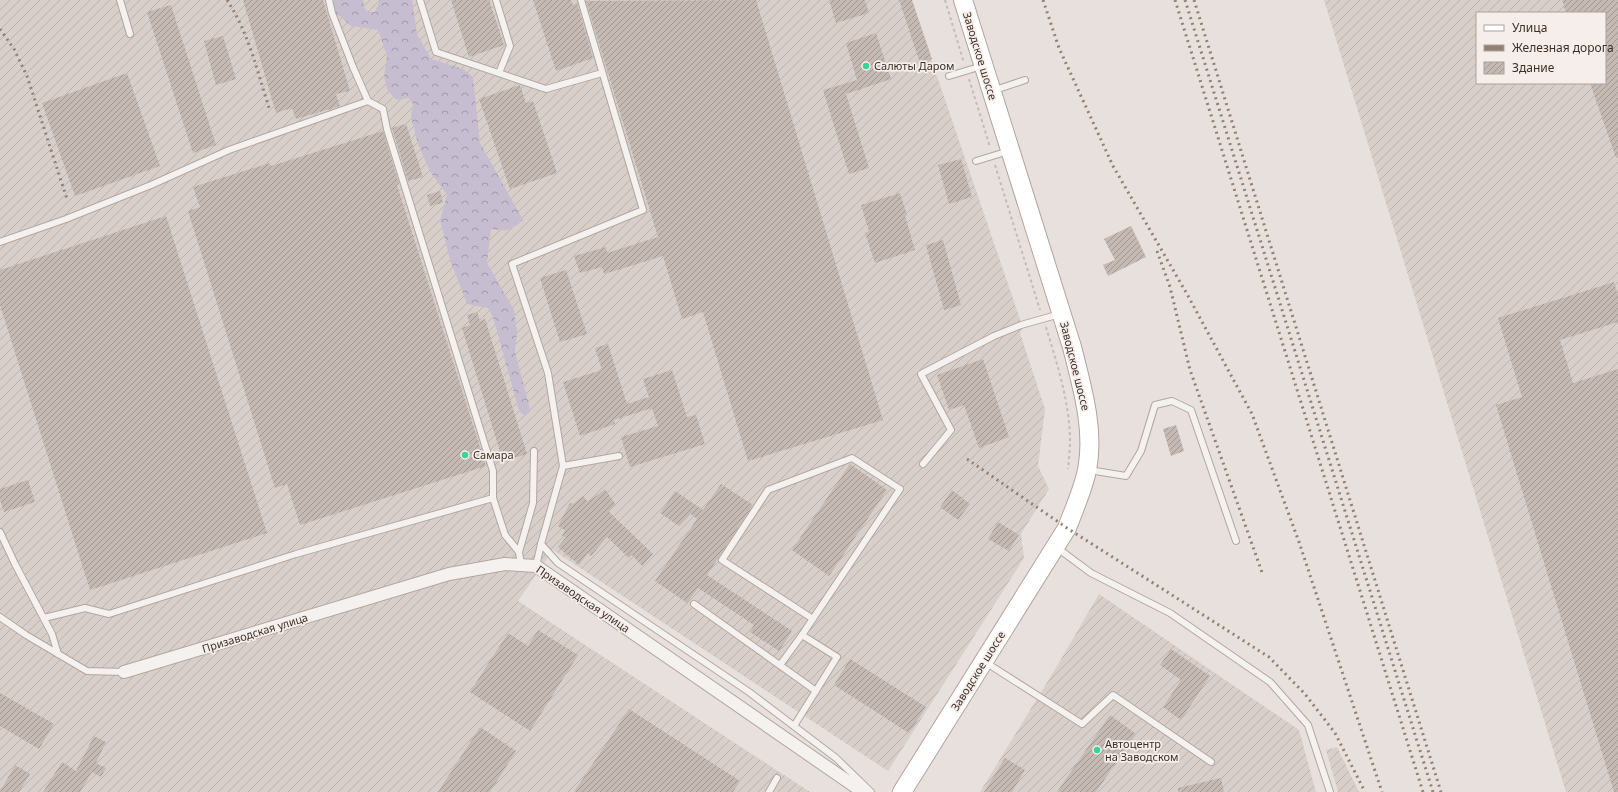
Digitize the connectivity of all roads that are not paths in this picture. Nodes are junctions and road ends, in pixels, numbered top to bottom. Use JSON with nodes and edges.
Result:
{"nodes":[{"id":1,"x":120,"y":0,"type":"edge"},
{"id":2,"x":329,"y":0,"type":"edge"},
{"id":3,"x":420,"y":0,"type":"edge"},
{"id":4,"x":496,"y":0,"type":"edge"},
{"id":5,"x":581,"y":0,"type":"edge"},
{"id":6,"x":963,"y":0,"type":"edge"},
{"id":7,"x":130,"y":34,"type":"dead end"},
{"id":8,"x":975,"y":68,"type":"junction"},
{"id":9,"x":499,"y":73,"type":"junction"},
{"id":10,"x":602,"y":73,"type":"junction"},
{"id":11,"x":949,"y":76,"type":"dead end"},
{"id":12,"x":1025,"y":80,"type":"dead end"},
{"id":13,"x":991,"y":91,"type":"junction"},
{"id":14,"x":368,"y":101,"type":"junction"},
{"id":15,"x":1010,"y":151,"type":"junction"},
{"id":16,"x":976,"y":162,"type":"dead end"},
{"id":17,"x":0,"y":242,"type":"edge"},
{"id":18,"x":1061,"y":313,"type":"junction"},
{"id":19,"x":534,"y":451,"type":"dead end"},
{"id":20,"x":619,"y":456,"type":"dead end"},
{"id":21,"x":923,"y":464,"type":"dead end"},
{"id":22,"x":563,"y":466,"type":"junction"},
{"id":23,"x":1087,"y":470,"type":"junction"},
{"id":24,"x":493,"y":498,"type":"junction"},
{"id":25,"x":0,"y":532,"type":"edge"},
{"id":26,"x":1236,"y":541,"type":"dead end"},
{"id":27,"x":541,"y":544,"type":"junction"},
{"id":28,"x":1055,"y":546,"type":"junction"},
{"id":29,"x":519,"y":552,"type":"junction"},
{"id":30,"x":521,"y":565,"type":"junction"},
{"id":31,"x":536,"y":566,"type":"junction"},
{"id":32,"x":694,"y":604,"type":"dead end"},
{"id":33,"x":0,"y":617,"type":"edge"},
{"id":34,"x":44,"y":618,"type":"junction"},
{"id":35,"x":813,"y":619,"type":"junction"},
{"id":36,"x":802,"y":635,"type":"junction"},
{"id":37,"x":58,"y":654,"type":"junction"},
{"id":38,"x":983,"y":661,"type":"junction"},
{"id":39,"x":780,"y":665,"type":"junction"},
{"id":40,"x":124,"y":672,"type":"joint"},
{"id":41,"x":816,"y":691,"type":"junction"},
{"id":42,"x":794,"y":726,"type":"junction"},
{"id":43,"x":1211,"y":762,"type":"dead end"},
{"id":44,"x":777,"y":778,"type":"dead end"},
{"id":45,"x":768,"y":792,"type":"edge"},
{"id":46,"x":863,"y":792,"type":"edge"},
{"id":47,"x":871,"y":792,"type":"edge"},
{"id":48,"x":902,"y":792,"type":"edge"},
{"id":49,"x":1330,"y":792,"type":"edge"}],
"edges":[{"from":1,"to":7,"type":"lane"},
{"from":2,"to":14,"type":"lane"},
{"from":3,"to":9,"type":"lane"},
{"from":4,"to":9,"type":"lane"},
{"from":5,"to":10,"type":"lane"},
{"from":6,"to":8,"type":"main road","name":"Заводское шоссе"},
{"from":8,"to":11,"type":"lane"},
{"from":8,"to":13,"type":"main road","name":"Заводское шоссе"},
{"from":9,"to":10,"type":"lane"},
{"from":10,"to":22,"type":"lane"},
{"from":12,"to":13,"type":"lane"},
{"from":13,"to":15,"type":"main road","name":"Заводское шоссе"},
{"from":14,"to":17,"type":"lane"},
{"from":14,"to":24,"type":"lane"},
{"from":15,"to":16,"type":"lane"},
{"from":15,"to":18,"type":"main road","name":"Заводское шоссе"},
{"from":18,"to":21,"type":"lane"},
{"from":18,"to":23,"type":"main road","name":"Заводское шоссе"},
{"from":19,"to":29,"type":"lane"},
{"from":20,"to":22,"type":"lane"},
{"from":22,"to":27,"type":"lane"},
{"from":23,"to":26,"type":"lane"},
{"from":23,"to":28,"type":"main road","name":"Заводское шоссе"},
{"from":24,"to":29,"type":"lane"},
{"from":24,"to":34,"type":"lane"},
{"from":25,"to":34,"type":"lane"},
{"from":27,"to":31,"type":"lane"},
{"from":27,"to":42,"type":"lane"},
{"from":28,"to":38,"type":"main road","name":"Заводское шоссе"},
{"from":28,"to":49,"type":"lane"},
{"from":29,"to":30,"type":"lane"},
{"from":30,"to":31,"type":"street","name":"Призаводская улица"},
{"from":30,"to":40,"type":"street","name":"Призаводская улица"},
{"from":31,"to":46,"type":"street","name":"Призаводская улица"},
{"from":32,"to":39,"type":"lane"},
{"from":33,"to":37,"type":"lane"},
{"from":34,"to":37,"type":"lane"},
{"from":35,"to":35,"type":"lane"},
{"from":35,"to":36,"type":"lane"},
{"from":36,"to":39,"type":"lane"},
{"from":36,"to":41,"type":"lane"},
{"from":37,"to":40,"type":"lane"},
{"from":38,"to":43,"type":"lane"},
{"from":38,"to":48,"type":"main road","name":"Заводское шоссе"},
{"from":39,"to":41,"type":"lane"},
{"from":41,"to":42,"type":"lane"},
{"from":42,"to":47,"type":"lane"},
{"from":44,"to":45,"type":"lane"}]}
